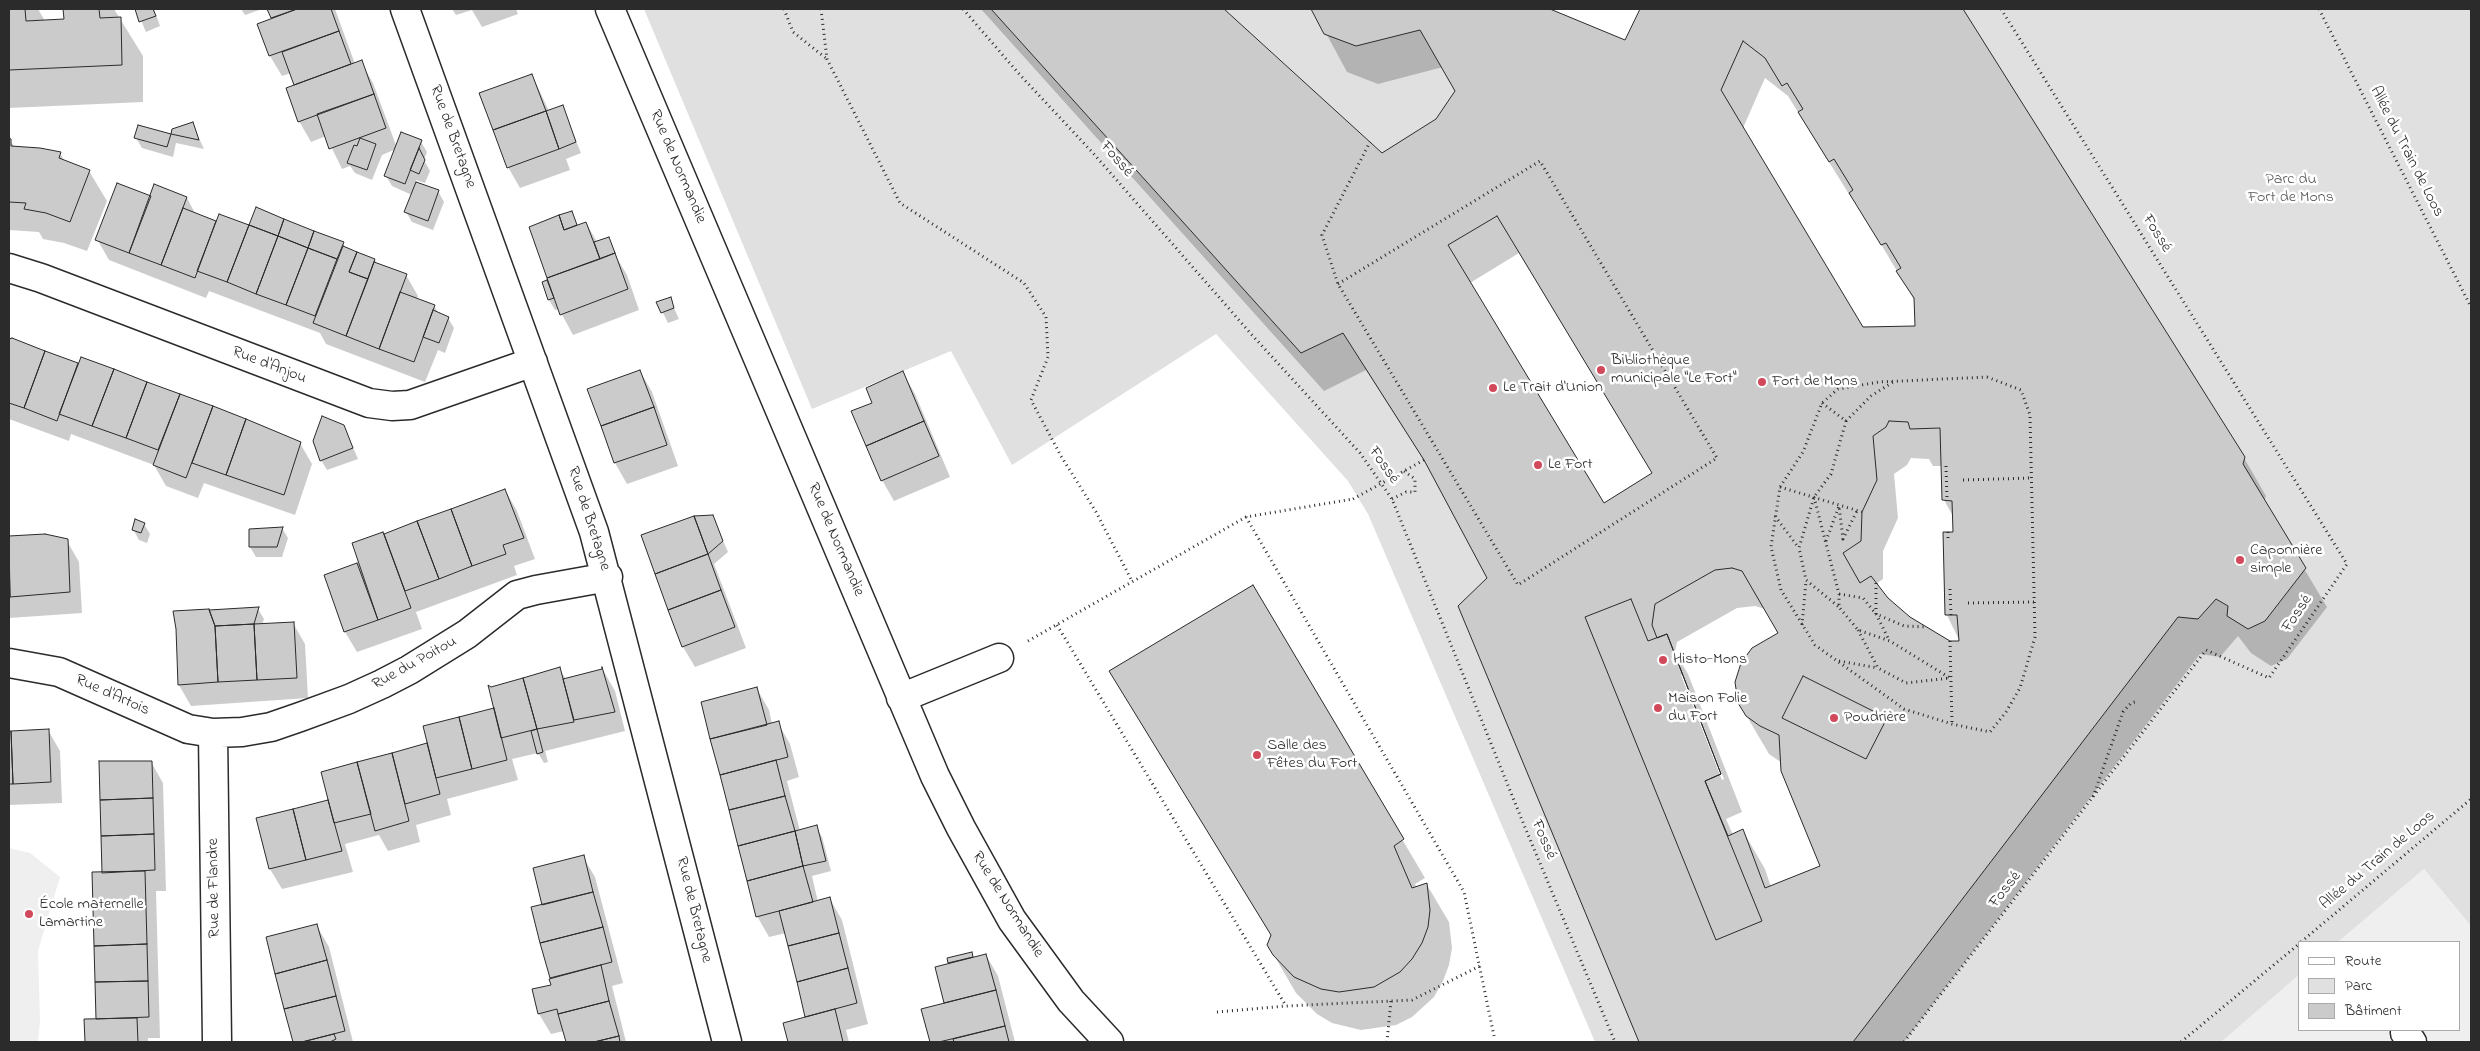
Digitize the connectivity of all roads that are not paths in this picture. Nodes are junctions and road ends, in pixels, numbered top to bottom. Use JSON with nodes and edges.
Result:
{"nodes":[{"id":1,"x":405,"y":9,"type":"edge"},
{"id":2,"x":610,"y":9,"type":"edge"},
{"id":3,"x":9,"y":268,"type":"edge"},
{"id":4,"x":533,"y":362,"type":"junction"},
{"id":5,"x":608,"y":578,"type":"junction"},
{"id":6,"x":999,"y":658,"type":"road end"},
{"id":7,"x":9,"y":663,"type":"edge"},
{"id":8,"x":901,"y":698,"type":"junction"},
{"id":9,"x":213,"y":733,"type":"junction"},
{"id":10,"x":217,"y":1042,"type":"edge"},
{"id":11,"x":727,"y":1042,"type":"edge"},
{"id":12,"x":1109,"y":1042,"type":"edge"}],
"edges":[{"from":1,"to":4,"type":"street","name":"Rue de Bretagne"},
{"from":2,"to":8,"type":"street","name":"Rue de Normandie"},
{"from":3,"to":4,"type":"street","name":"Rue d'Anjou"},
{"from":4,"to":5,"type":"street","name":"Rue de Bretagne"},
{"from":5,"to":9,"type":"street","name":"Rue du Poitou"},
{"from":5,"to":11,"type":"street","name":"Rue de Bretagne"},
{"from":6,"to":8,"type":"street"},
{"from":7,"to":9,"type":"street","name":"Rue d'Artois"},
{"from":8,"to":12,"type":"street","name":"Rue de Normandie"},
{"from":9,"to":10,"type":"street","name":"Rue de Flandre"}]}
